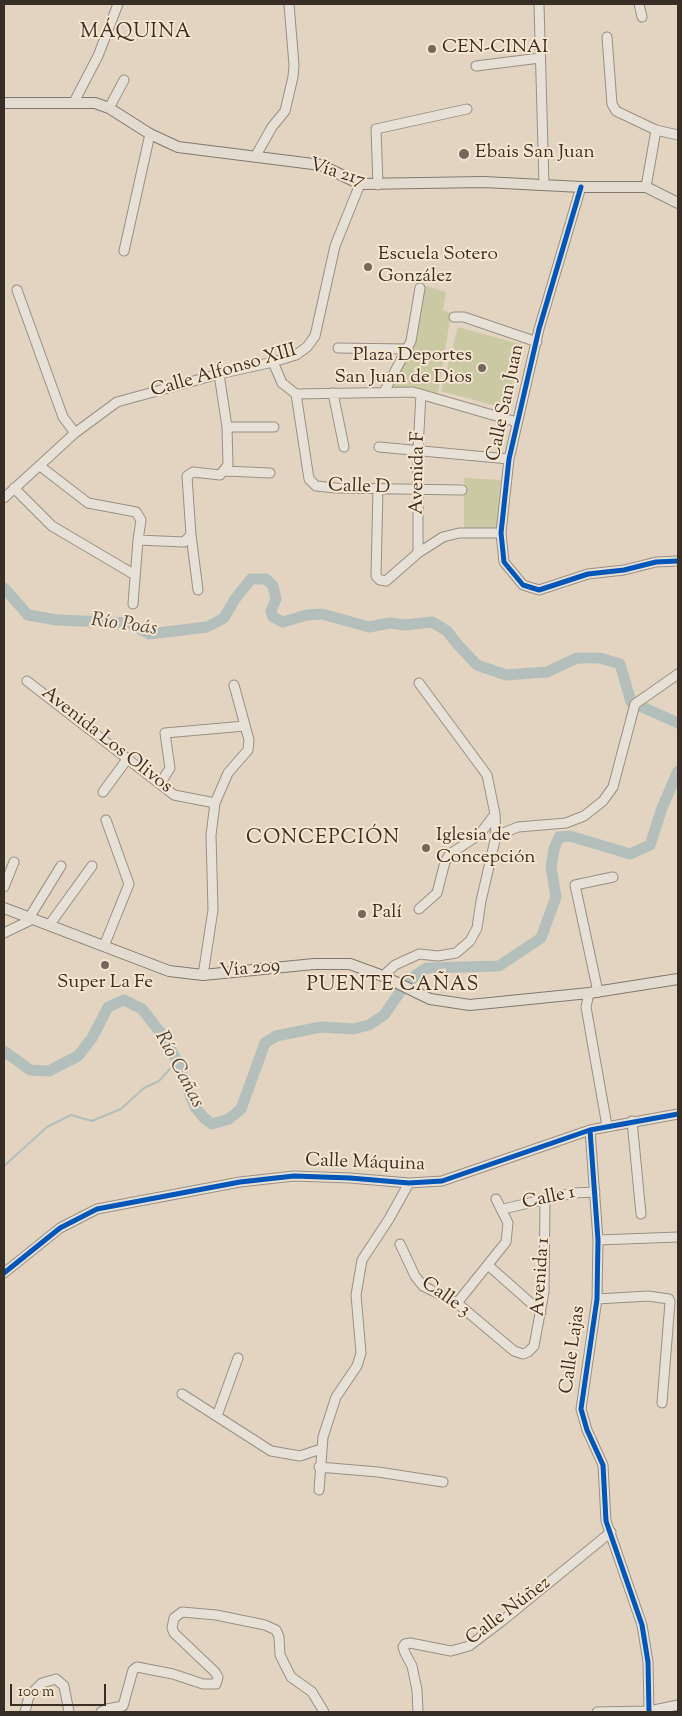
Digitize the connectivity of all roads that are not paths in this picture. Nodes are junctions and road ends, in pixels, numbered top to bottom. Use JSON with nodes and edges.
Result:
{"nodes":[{"id":1,"x":118,"y":4,"type":"edge"},
{"id":2,"x":289,"y":4,"type":"edge"},
{"id":3,"x":539,"y":4,"type":"edge"},
{"id":4,"x":639,"y":4,"type":"edge"},
{"id":5,"x":642,"y":17,"type":"dead end"},
{"id":6,"x":607,"y":36,"type":"dead end"},
{"id":7,"x":540,"y":58,"type":"junction"},
{"id":8,"x":476,"y":66,"type":"dead end"},
{"id":9,"x":124,"y":80,"type":"dead end"},
{"id":10,"x":74,"y":102,"type":"junction"},
{"id":11,"x":4,"y":103,"type":"edge"},
{"id":12,"x":109,"y":108,"type":"junction"},
{"id":13,"x":467,"y":109,"type":"dead end"},
{"id":14,"x":656,"y":130,"type":"junction"},
{"id":15,"x":150,"y":134,"type":"junction"},
{"id":16,"x":678,"y":135,"type":"edge"},
{"id":17,"x":255,"y":157,"type":"junction"},
{"id":18,"x":360,"y":184,"type":"junction"},
{"id":19,"x":378,"y":185,"type":"junction"},
{"id":20,"x":544,"y":185,"type":"junction"},
{"id":21,"x":581,"y":187,"type":"junction"},
{"id":22,"x":646,"y":187,"type":"junction"},
{"id":23,"x":678,"y":203,"type":"edge"},
{"id":24,"x":124,"y":252,"type":"dead end"},
{"id":25,"x":420,"y":288,"type":"dead end"},
{"id":26,"x":17,"y":290,"type":"dead end"},
{"id":27,"x":454,"y":317,"type":"dead end"},
{"id":28,"x":536,"y":342,"type":"junction"},
{"id":29,"x":338,"y":348,"type":"dead end"},
{"id":30,"x":408,"y":349,"type":"junction"},
{"id":31,"x":273,"y":362,"type":"junction"},
{"id":32,"x":219,"y":374,"type":"junction"},
{"id":33,"x":384,"y":392,"type":"junction"},
{"id":34,"x":333,"y":393,"type":"junction"},
{"id":35,"x":296,"y":394,"type":"junction"},
{"id":36,"x":421,"y":394,"type":"junction"},
{"id":37,"x":517,"y":422,"type":"junction"},
{"id":38,"x":227,"y":427,"type":"junction"},
{"id":39,"x":274,"y":427,"type":"dead end"},
{"id":40,"x":75,"y":433,"type":"junction"},
{"id":41,"x":380,"y":447,"type":"dead end"},
{"id":42,"x":344,"y":448,"type":"dead end"},
{"id":43,"x":418,"y":449,"type":"junction"},
{"id":44,"x":509,"y":459,"type":"junction"},
{"id":45,"x":40,"y":466,"type":"junction"},
{"id":46,"x":225,"y":471,"type":"junction"},
{"id":47,"x":270,"y":473,"type":"dead end"},
{"id":48,"x":14,"y":488,"type":"junction"},
{"id":49,"x":378,"y":489,"type":"junction"},
{"id":50,"x":418,"y":490,"type":"junction"},
{"id":51,"x":462,"y":490,"type":"dead end"},
{"id":52,"x":4,"y":498,"type":"edge"},
{"id":53,"x":501,"y":533,"type":"junction"},
{"id":54,"x":191,"y":535,"type":"junction"},
{"id":55,"x":138,"y":540,"type":"junction"},
{"id":56,"x":418,"y":553,"type":"junction"},
{"id":57,"x":678,"y":561,"type":"edge"},
{"id":58,"x":135,"y":575,"type":"junction"},
{"id":59,"x":198,"y":590,"type":"dead end"},
{"id":60,"x":133,"y":604,"type":"dead end"},
{"id":61,"x":678,"y":674,"type":"edge"},
{"id":62,"x":27,"y":680,"type":"dead end"},
{"id":63,"x":419,"y":683,"type":"dead end"},
{"id":64,"x":234,"y":685,"type":"dead end"},
{"id":65,"x":245,"y":726,"type":"junction"},
{"id":66,"x":128,"y":758,"type":"junction"},
{"id":67,"x":160,"y":784,"type":"junction"},
{"id":68,"x":103,"y":792,"type":"dead end"},
{"id":69,"x":215,"y":803,"type":"junction"},
{"id":70,"x":495,"y":814,"type":"junction"},
{"id":71,"x":106,"y":820,"type":"dead end"},
{"id":72,"x":496,"y":836,"type":"junction"},
{"id":73,"x":14,"y":862,"type":"dead end"},
{"id":74,"x":61,"y":866,"type":"dead end"},
{"id":75,"x":92,"y":866,"type":"dead end"},
{"id":76,"x":613,"y":877,"type":"dead end"},
{"id":77,"x":4,"y":887,"type":"edge"},
{"id":78,"x":4,"y":908,"type":"edge"},
{"id":79,"x":419,"y":909,"type":"dead end"},
{"id":80,"x":31,"y":919,"type":"junction"},
{"id":81,"x":50,"y":924,"type":"junction"},
{"id":82,"x":4,"y":933,"type":"edge"},
{"id":83,"x":104,"y":946,"type":"junction"},
{"id":84,"x":203,"y":975,"type":"junction"},
{"id":85,"x":383,"y":976,"type":"junction"},
{"id":86,"x":678,"y":979,"type":"edge"},
{"id":87,"x":594,"y":992,"type":"junction"},
{"id":88,"x":678,"y":1114,"type":"edge"},
{"id":89,"x":632,"y":1121,"type":"junction"},
{"id":90,"x":607,"y":1126,"type":"junction"},
{"id":91,"x":590,"y":1130,"type":"junction"},
{"id":92,"x":409,"y":1183,"type":"junction"},
{"id":93,"x":595,"y":1192,"type":"junction"},
{"id":94,"x":496,"y":1199,"type":"dead end"},
{"id":95,"x":545,"y":1199,"type":"junction"},
{"id":96,"x":503,"y":1209,"type":"junction"},
{"id":97,"x":642,"y":1214,"type":"dead end"},
{"id":98,"x":678,"y":1237,"type":"edge"},
{"id":99,"x":598,"y":1240,"type":"junction"},
{"id":100,"x":400,"y":1244,"type":"dead end"},
{"id":101,"x":489,"y":1266,"type":"junction"},
{"id":102,"x":4,"y":1273,"type":"edge"},
{"id":103,"x":597,"y":1299,"type":"junction"},
{"id":104,"x":457,"y":1303,"type":"junction"},
{"id":105,"x":541,"y":1312,"type":"junction"},
{"id":106,"x":528,"y":1352,"type":"joint"},
{"id":107,"x":238,"y":1358,"type":"dead end"},
{"id":108,"x":182,"y":1394,"type":"dead end"},
{"id":109,"x":662,"y":1403,"type":"dead end"},
{"id":110,"x":217,"y":1416,"type":"junction"},
{"id":111,"x":321,"y":1450,"type":"junction"},
{"id":112,"x":319,"y":1467,"type":"junction"},
{"id":113,"x":443,"y":1482,"type":"dead end"},
{"id":114,"x":319,"y":1490,"type":"dead end"},
{"id":115,"x":611,"y":1532,"type":"junction"},
{"id":116,"x":678,"y":1705,"type":"edge"},
{"id":117,"x":25,"y":1712,"type":"edge"},
{"id":118,"x":69,"y":1712,"type":"edge"},
{"id":119,"x":100,"y":1712,"type":"edge"},
{"id":120,"x":324,"y":1712,"type":"edge"},
{"id":121,"x":418,"y":1712,"type":"edge"},
{"id":122,"x":597,"y":1712,"type":"edge"},
{"id":123,"x":649,"y":1712,"type":"edge"}],
"edges":[{"from":1,"to":10,"type":"street"},
{"from":2,"to":17,"type":"street"},
{"from":3,"to":7,"type":"street"},
{"from":4,"to":5,"type":"street"},
{"from":6,"to":14,"type":"street"},
{"from":7,"to":8,"type":"street"},
{"from":7,"to":20,"type":"street"},
{"from":9,"to":12,"type":"street"},
{"from":10,"to":11,"type":"main road","name":"Vía 217"},
{"from":10,"to":12,"type":"main road","name":"Vía 217"},
{"from":12,"to":15,"type":"main road","name":"Vía 217"},
{"from":13,"to":19,"type":"street"},
{"from":14,"to":16,"type":"street"},
{"from":14,"to":22,"type":"street"},
{"from":15,"to":17,"type":"main road","name":"Vía 217"},
{"from":15,"to":24,"type":"street"},
{"from":17,"to":18,"type":"main road","name":"Vía 217"},
{"from":18,"to":19,"type":"main road","name":"Vía 217"},
{"from":18,"to":31,"type":"street","name":"Calle Alfonso XIII"},
{"from":19,"to":20,"type":"main road","name":"Vía 217"},
{"from":20,"to":21,"type":"main road","name":"Vía 217"},
{"from":21,"to":22,"type":"main road","name":"Vía 217"},
{"from":21,"to":28,"type":"street","name":"Calle San Juan"},
{"from":22,"to":23,"type":"main road","name":"Vía 217"},
{"from":25,"to":30,"type":"street"},
{"from":26,"to":40,"type":"street"},
{"from":27,"to":28,"type":"street"},
{"from":28,"to":37,"type":"street","name":"Calle San Juan"},
{"from":29,"to":30,"type":"street"},
{"from":30,"to":33,"type":"street"},
{"from":31,"to":32,"type":"street","name":"Calle Alfonso XIII"},
{"from":31,"to":35,"type":"street"},
{"from":32,"to":38,"type":"street"},
{"from":32,"to":40,"type":"street","name":"Calle Alfonso XIII"},
{"from":33,"to":34,"type":"street"},
{"from":33,"to":36,"type":"street"},
{"from":34,"to":35,"type":"street"},
{"from":34,"to":42,"type":"street"},
{"from":35,"to":49,"type":"street","name":"Calle D"},
{"from":36,"to":37,"type":"street"},
{"from":36,"to":43,"type":"street","name":"Avenida F"},
{"from":37,"to":44,"type":"street","name":"Calle San Juan"},
{"from":38,"to":39,"type":"street"},
{"from":38,"to":46,"type":"street"},
{"from":40,"to":45,"type":"street","name":"Calle Alfonso XIII"},
{"from":41,"to":43,"type":"street"},
{"from":43,"to":44,"type":"street"},
{"from":43,"to":50,"type":"street","name":"Avenida F"},
{"from":44,"to":53,"type":"street","name":"Calle San Juan"},
{"from":45,"to":48,"type":"street","name":"Calle Alfonso XIII"},
{"from":45,"to":55,"type":"street"},
{"from":46,"to":47,"type":"street"},
{"from":46,"to":54,"type":"street"},
{"from":48,"to":52,"type":"street","name":"Calle Alfonso XIII"},
{"from":48,"to":58,"type":"street"},
{"from":49,"to":50,"type":"street","name":"Calle D"},
{"from":49,"to":56,"type":"street"},
{"from":50,"to":51,"type":"street","name":"Calle D"},
{"from":50,"to":56,"type":"street","name":"Avenida F"},
{"from":53,"to":56,"type":"street"},
{"from":53,"to":57,"type":"street","name":"Calle San Juan"},
{"from":54,"to":55,"type":"street"},
{"from":54,"to":59,"type":"street"},
{"from":55,"to":58,"type":"street"},
{"from":58,"to":60,"type":"street"},
{"from":61,"to":72,"type":"street"},
{"from":62,"to":66,"type":"street","name":"Avenida Los Olivos"},
{"from":63,"to":70,"type":"street"},
{"from":64,"to":65,"type":"street"},
{"from":65,"to":67,"type":"street"},
{"from":65,"to":69,"type":"street"},
{"from":66,"to":67,"type":"street","name":"Avenida Los Olivos"},
{"from":66,"to":68,"type":"street"},
{"from":67,"to":69,"type":"street","name":"Avenida Los Olivos"},
{"from":69,"to":84,"type":"street"},
{"from":70,"to":72,"type":"street"},
{"from":70,"to":79,"type":"street"},
{"from":71,"to":83,"type":"street"},
{"from":72,"to":85,"type":"street"},
{"from":73,"to":77,"type":"street"},
{"from":74,"to":80,"type":"street"},
{"from":75,"to":81,"type":"street"},
{"from":76,"to":87,"type":"street"},
{"from":78,"to":80,"type":"main road","name":"Vía 209"},
{"from":80,"to":81,"type":"main road","name":"Vía 209"},
{"from":80,"to":82,"type":"street"},
{"from":81,"to":83,"type":"main road","name":"Vía 209"},
{"from":83,"to":84,"type":"main road","name":"Vía 209"},
{"from":84,"to":85,"type":"main road","name":"Vía 209"},
{"from":85,"to":87,"type":"main road","name":"Vía 209"},
{"from":86,"to":87,"type":"main road","name":"Vía 209"},
{"from":87,"to":90,"type":"street"},
{"from":88,"to":89,"type":"street","name":"Calle Máquina"},
{"from":89,"to":90,"type":"street","name":"Calle Máquina"},
{"from":89,"to":97,"type":"street"},
{"from":90,"to":91,"type":"street","name":"Calle Máquina"},
{"from":91,"to":92,"type":"street","name":"Calle Máquina"},
{"from":91,"to":93,"type":"street","name":"Calle Lajas"},
{"from":92,"to":102,"type":"street","name":"Calle Máquina"},
{"from":92,"to":111,"type":"street"},
{"from":93,"to":95,"type":"street","name":"Calle 1"},
{"from":93,"to":99,"type":"street","name":"Calle Lajas"},
{"from":94,"to":96,"type":"street"},
{"from":95,"to":96,"type":"street","name":"Calle 1"},
{"from":95,"to":105,"type":"street","name":"Avenida 1"},
{"from":96,"to":101,"type":"street"},
{"from":98,"to":99,"type":"street"},
{"from":99,"to":103,"type":"street","name":"Calle Lajas"},
{"from":100,"to":104,"type":"street","name":"Calle 3"},
{"from":101,"to":104,"type":"street"},
{"from":101,"to":105,"type":"street"},
{"from":103,"to":109,"type":"street"},
{"from":103,"to":115,"type":"street","name":"Calle Lajas"},
{"from":104,"to":106,"type":"street","name":"Calle 3"},
{"from":105,"to":106,"type":"street","name":"Avenida 1"},
{"from":107,"to":110,"type":"street"},
{"from":108,"to":110,"type":"street"},
{"from":110,"to":111,"type":"street"},
{"from":111,"to":112,"type":"street"},
{"from":112,"to":113,"type":"street"},
{"from":112,"to":114,"type":"street"},
{"from":115,"to":121,"type":"street","name":"Calle Núñez"},
{"from":115,"to":123,"type":"street","name":"Calle Lajas"},
{"from":116,"to":123,"type":"street"},
{"from":117,"to":118,"type":"street"},
{"from":119,"to":120,"type":"street"},
{"from":122,"to":123,"type":"street"}]}
